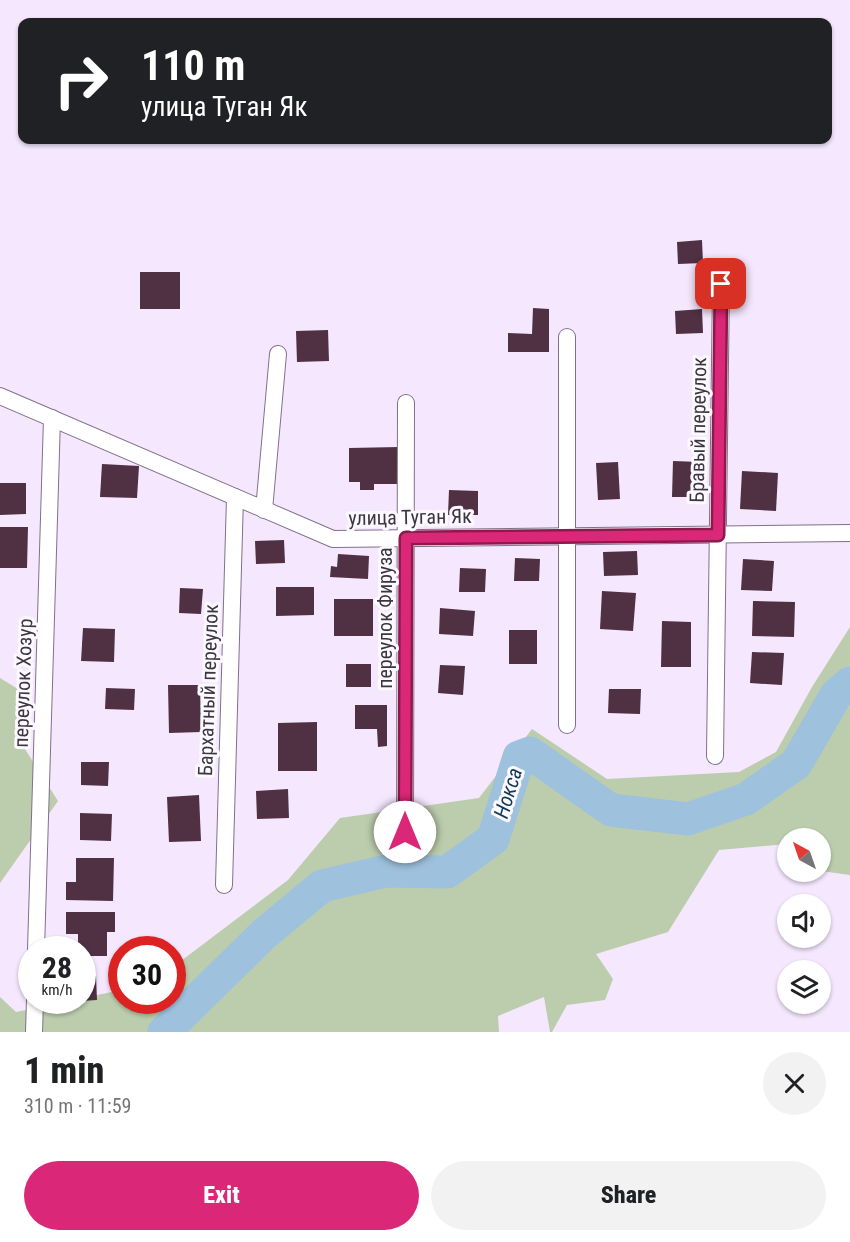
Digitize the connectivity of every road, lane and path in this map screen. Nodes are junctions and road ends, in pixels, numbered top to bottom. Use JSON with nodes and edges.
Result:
{"nodes":[{"id":1,"x":721,"y":284,"type":"dead end"},
{"id":2,"x":567,"y":337,"type":"dead end"},
{"id":3,"x":278,"y":354,"type":"dead end"},
{"id":4,"x":0,"y":396,"type":"edge"},
{"id":5,"x":406,"y":403,"type":"dead end"},
{"id":6,"x":52,"y":418,"type":"junction"},
{"id":7,"x":234,"y":497,"type":"junction"},
{"id":8,"x":264,"y":510,"type":"junction"},
{"id":9,"x":850,"y":533,"type":"edge"},
{"id":10,"x":718,"y":535,"type":"junction"},
{"id":11,"x":567,"y":536,"type":"junction"},
{"id":12,"x":406,"y":538,"type":"junction"},
{"id":13,"x":567,"y":726,"type":"dead end"},
{"id":14,"x":715,"y":756,"type":"dead end"},
{"id":15,"x":405,"y":832,"type":"dead end"},
{"id":16,"x":224,"y":885,"type":"dead end"},
{"id":17,"x":36,"y":936,"type":"edge"},
{"id":18,"x":35,"y":1014,"type":"edge"},
{"id":19,"x":34,"y":1032,"type":"edge"}],
"edges":[{"from":1,"to":10,"type":"street","name":"Бравый переулок"},
{"from":2,"to":11,"type":"street"},
{"from":3,"to":8,"type":"street"},
{"from":4,"to":6,"type":"street","name":"улица Туган Як"},
{"from":5,"to":12,"type":"street","name":"переулок Фируза"},
{"from":6,"to":7,"type":"street","name":"улица Туган Як"},
{"from":6,"to":17,"type":"street","name":"переулок Хозур"},
{"from":7,"to":8,"type":"street","name":"улица Туган Як"},
{"from":7,"to":16,"type":"street","name":"Бархатный переулок"},
{"from":8,"to":12,"type":"street","name":"улица Туган Як"},
{"from":9,"to":10,"type":"street","name":"улица Туган Як"},
{"from":10,"to":11,"type":"street","name":"улица Туган Як"},
{"from":10,"to":14,"type":"street","name":"Бравый переулок"},
{"from":11,"to":12,"type":"street","name":"улица Туган Як"},
{"from":11,"to":13,"type":"street"},
{"from":12,"to":15,"type":"street","name":"переулок Фируза"},
{"from":18,"to":19,"type":"street"}]}
